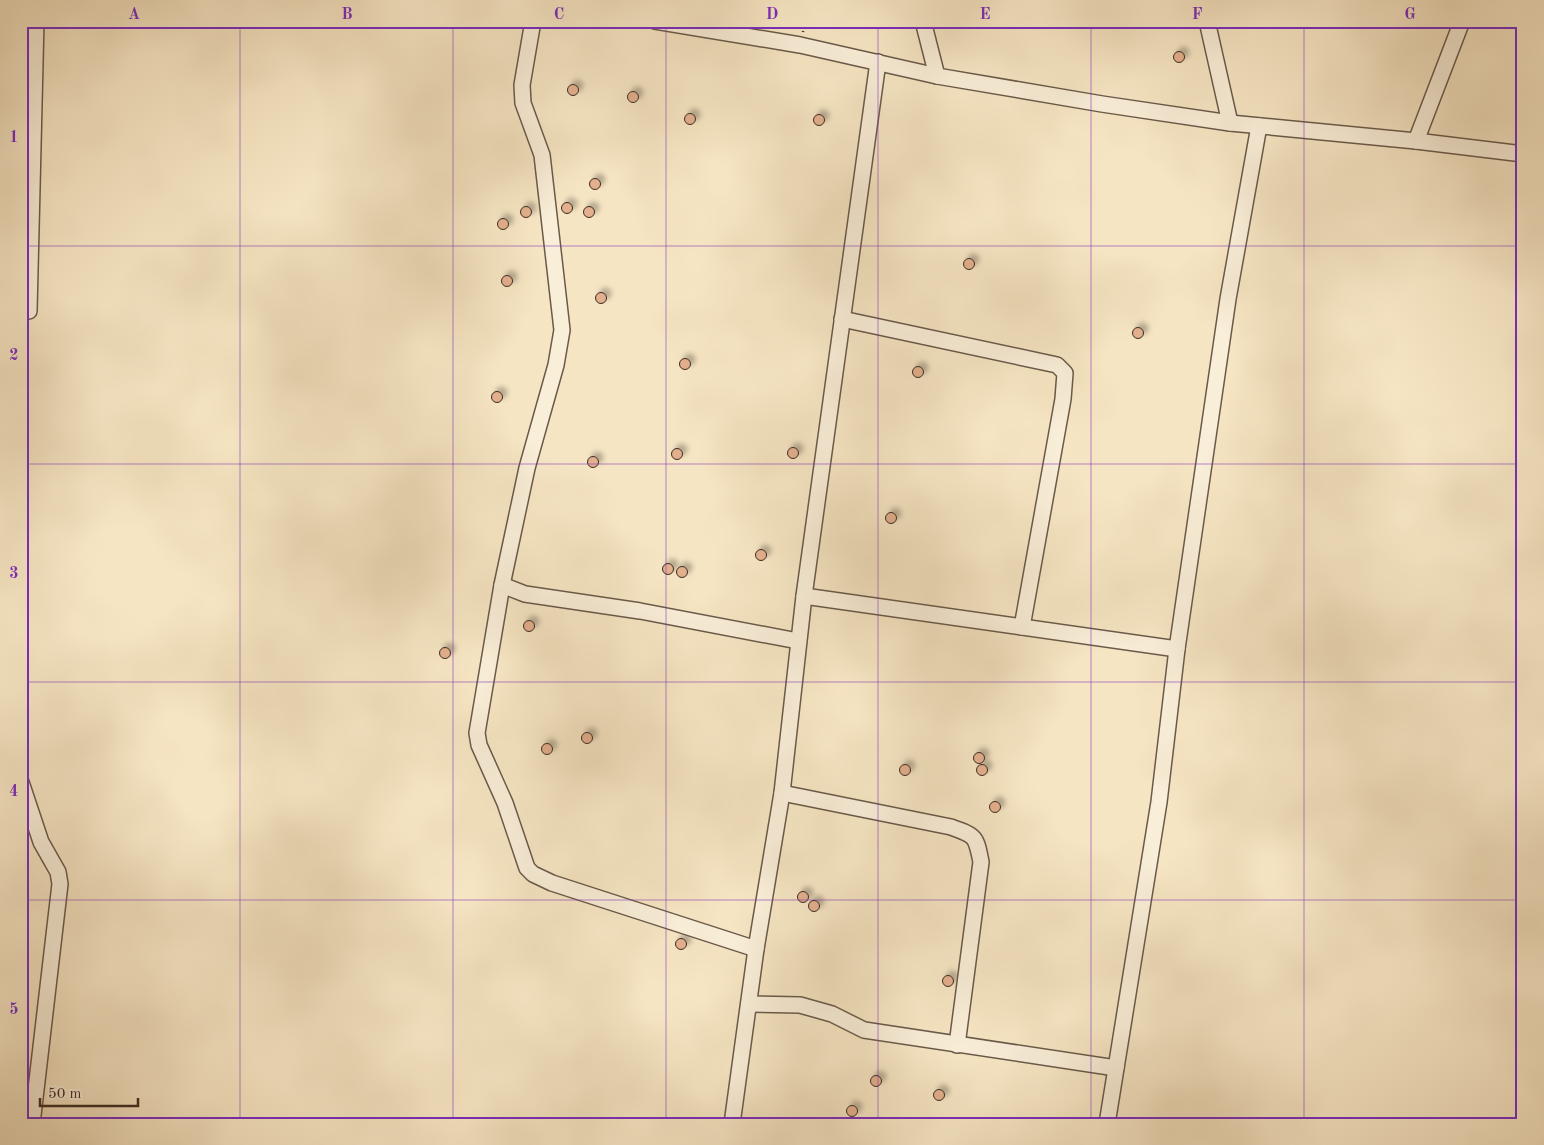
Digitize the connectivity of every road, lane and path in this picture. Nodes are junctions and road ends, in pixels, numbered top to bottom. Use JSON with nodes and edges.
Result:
{"nodes":[{"id":1,"x":36,"y":21,"type":"edge"},
{"id":2,"x":533,"y":21,"type":"edge"},
{"id":3,"x":654,"y":21,"type":"edge"},
{"id":4,"x":923,"y":21,"type":"edge"},
{"id":5,"x":1207,"y":21,"type":"edge"},
{"id":6,"x":1462,"y":21,"type":"edge"},
{"id":7,"x":678,"y":23,"type":"edge"},
{"id":8,"x":878,"y":62,"type":"junction"},
{"id":9,"x":937,"y":76,"type":"junction"},
{"id":10,"x":1230,"y":123,"type":"junction"},
{"id":11,"x":1259,"y":126,"type":"junction"},
{"id":12,"x":1416,"y":141,"type":"junction"},
{"id":13,"x":1523,"y":154,"type":"edge"},
{"id":14,"x":28,"y":311,"type":"dead end"},
{"id":15,"x":842,"y":319,"type":"junction"},
{"id":16,"x":502,"y":585,"type":"junction"},
{"id":17,"x":804,"y":596,"type":"junction"},
{"id":18,"x":1022,"y":627,"type":"junction"},
{"id":19,"x":798,"y":641,"type":"junction"},
{"id":20,"x":1177,"y":649,"type":"junction"},
{"id":21,"x":21,"y":782,"type":"edge"},
{"id":22,"x":782,"y":793,"type":"junction"},
{"id":23,"x":756,"y":949,"type":"junction"},
{"id":24,"x":749,"y":1004,"type":"junction"},
{"id":25,"x":957,"y":1045,"type":"junction"},
{"id":26,"x":1116,"y":1068,"type":"junction"},
{"id":27,"x":32,"y":1124,"type":"edge"},
{"id":28,"x":732,"y":1124,"type":"edge"},
{"id":29,"x":1107,"y":1124,"type":"edge"}],
"edges":[{"from":1,"to":14,"type":"street"},
{"from":2,"to":16,"type":"street"},
{"from":3,"to":7,"type":"street"},
{"from":4,"to":9,"type":"street"},
{"from":5,"to":10,"type":"street"},
{"from":6,"to":12,"type":"street"},
{"from":7,"to":8,"type":"street"},
{"from":8,"to":9,"type":"street"},
{"from":8,"to":15,"type":"street"},
{"from":9,"to":10,"type":"street"},
{"from":10,"to":11,"type":"street"},
{"from":11,"to":12,"type":"street"},
{"from":11,"to":20,"type":"street"},
{"from":12,"to":13,"type":"street"},
{"from":15,"to":17,"type":"street"},
{"from":15,"to":18,"type":"street"},
{"from":16,"to":19,"type":"street"},
{"from":16,"to":23,"type":"street"},
{"from":17,"to":18,"type":"street"},
{"from":17,"to":19,"type":"street"},
{"from":18,"to":20,"type":"street"},
{"from":19,"to":22,"type":"street"},
{"from":20,"to":26,"type":"street"},
{"from":21,"to":27,"type":"street"},
{"from":22,"to":23,"type":"street"},
{"from":22,"to":25,"type":"street"},
{"from":23,"to":24,"type":"street"},
{"from":24,"to":25,"type":"street"},
{"from":24,"to":28,"type":"street"},
{"from":25,"to":26,"type":"street"},
{"from":26,"to":29,"type":"street"}]}
